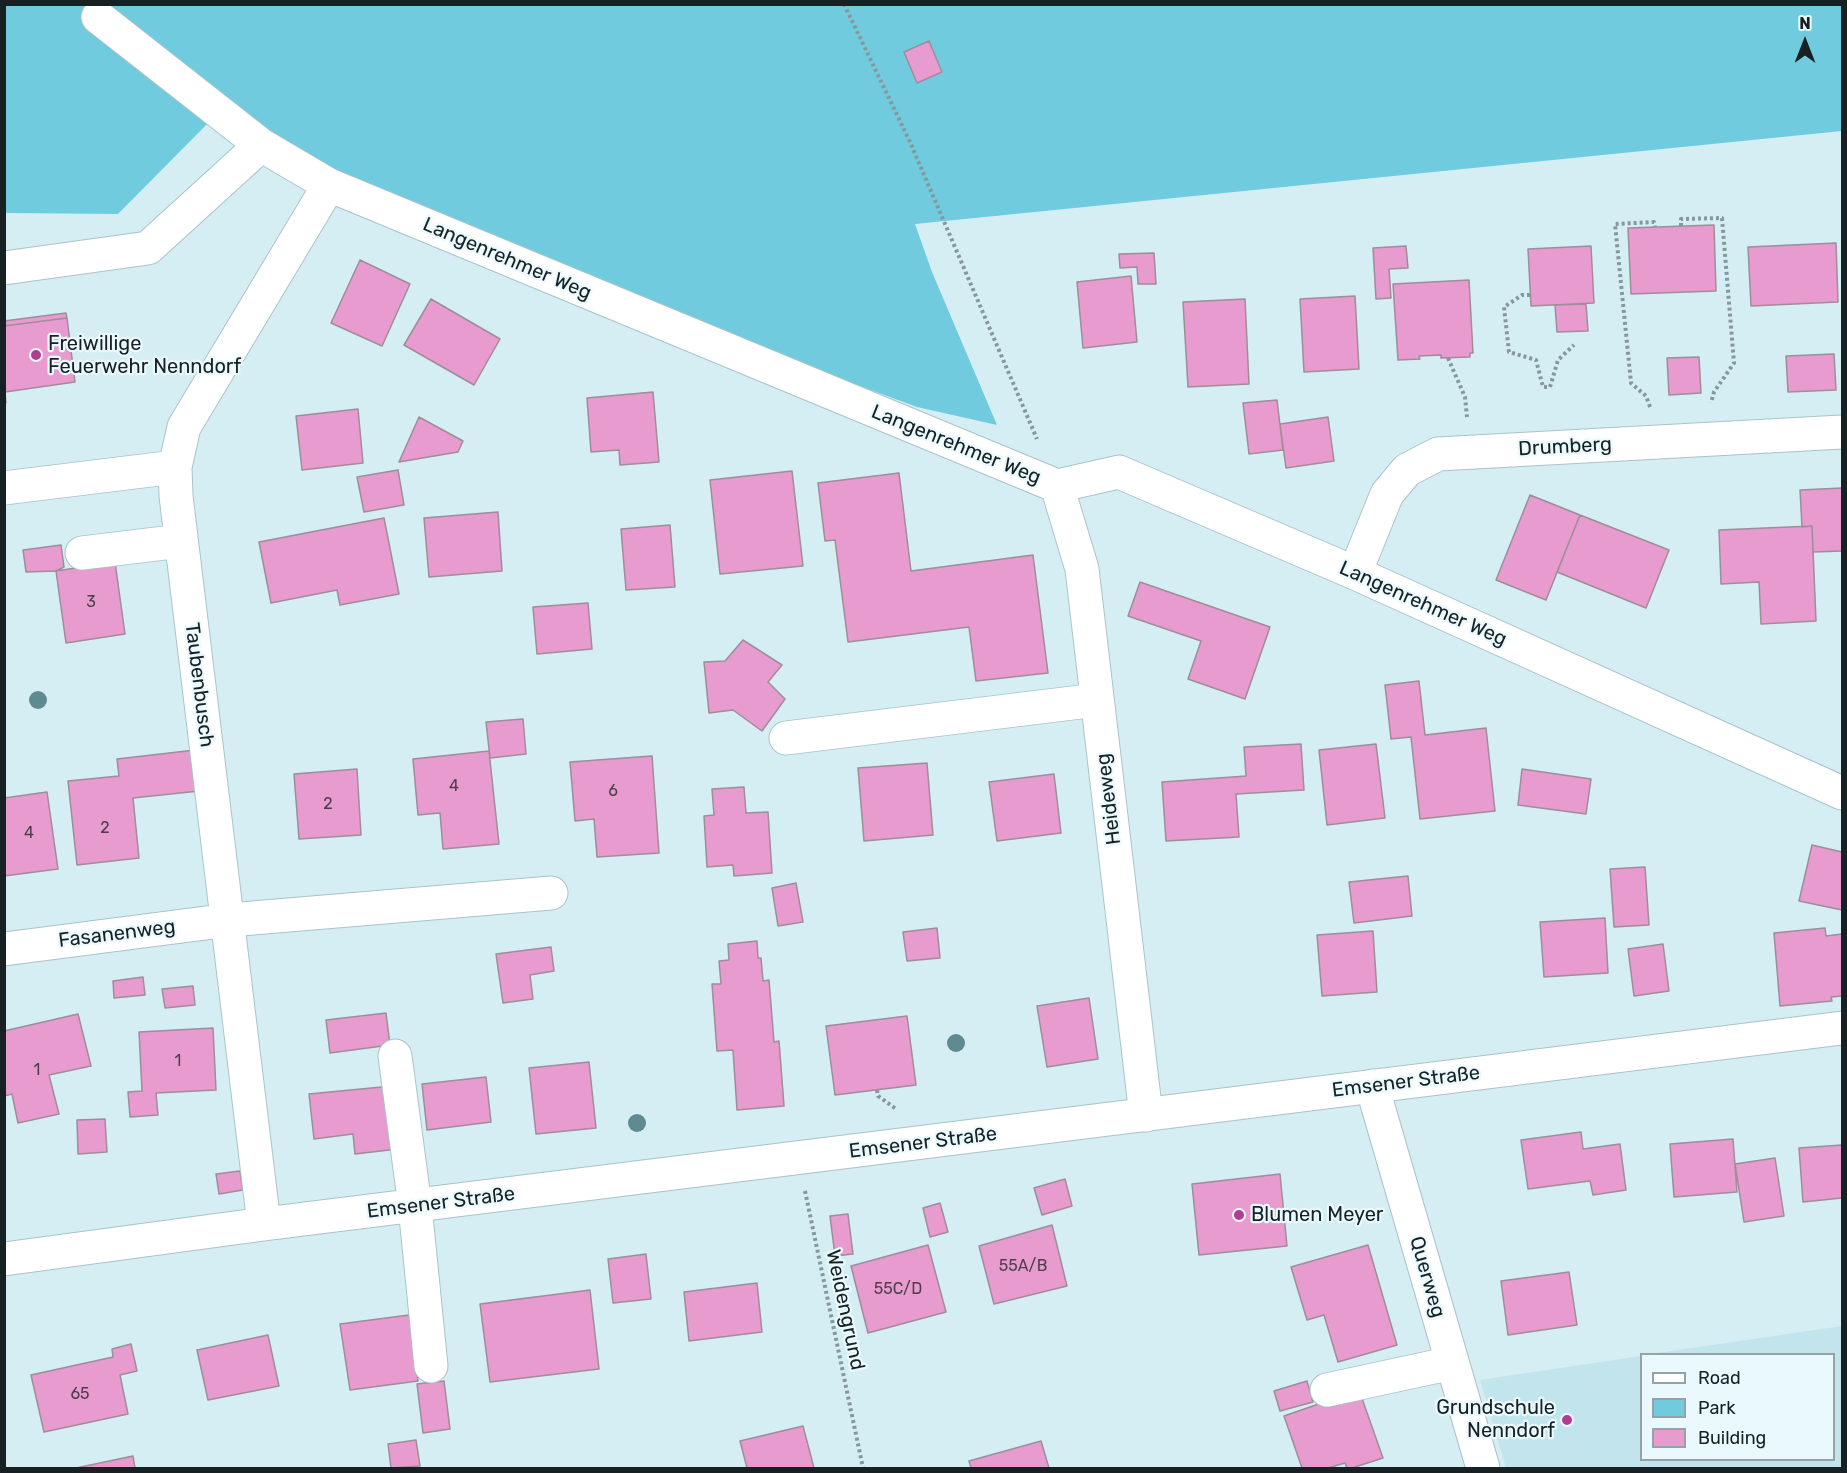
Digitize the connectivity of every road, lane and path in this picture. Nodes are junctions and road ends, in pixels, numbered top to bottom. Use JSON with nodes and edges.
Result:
{"nodes":[{"id":1,"x":844,"y":4,"type":"edge"},
{"id":2,"x":98,"y":17,"type":"dead end"},
{"id":3,"x":261,"y":145,"type":"junction"},
{"id":4,"x":329,"y":185,"type":"junction"},
{"id":5,"x":1681,"y":226,"type":"dead end"},
{"id":6,"x":1655,"y":227,"type":"dead end"},
{"id":7,"x":4,"y":268,"type":"edge"},
{"id":8,"x":1530,"y":295,"type":"dead end"},
{"id":9,"x":1574,"y":345,"type":"dead end"},
{"id":10,"x":1448,"y":358,"type":"dead end"},
{"id":11,"x":1842,"y":432,"type":"edge"},
{"id":12,"x":1703,"y":440,"type":"junction"},
{"id":13,"x":1664,"y":441,"type":"junction"},
{"id":14,"x":1467,"y":452,"type":"junction"},
{"id":15,"x":175,"y":467,"type":"junction"},
{"id":16,"x":1057,"y":486,"type":"junction"},
{"id":17,"x":4,"y":488,"type":"edge"},
{"id":18,"x":181,"y":541,"type":"junction"},
{"id":19,"x":82,"y":553,"type":"dead end"},
{"id":20,"x":1355,"y":573,"type":"junction"},
{"id":21,"x":1097,"y":700,"type":"junction"},
{"id":22,"x":786,"y":738,"type":"dead end"},
{"id":23,"x":1842,"y":793,"type":"edge"},
{"id":24,"x":550,"y":893,"type":"dead end"},
{"id":25,"x":229,"y":920,"type":"junction"},
{"id":26,"x":4,"y":949,"type":"edge"},
{"id":27,"x":1842,"y":1028,"type":"edge"},
{"id":28,"x":395,"y":1056,"type":"dead end"},
{"id":29,"x":1372,"y":1086,"type":"junction"},
{"id":30,"x":1146,"y":1115,"type":"junction"},
{"id":31,"x":798,"y":1158,"type":"junction"},
{"id":32,"x":416,"y":1206,"type":"junction"},
{"id":33,"x":264,"y":1224,"type":"junction"},
{"id":34,"x":4,"y":1259,"type":"edge"},
{"id":35,"x":1452,"y":1363,"type":"junction"},
{"id":36,"x":430,"y":1366,"type":"dead end"},
{"id":37,"x":1327,"y":1390,"type":"dead end"},
{"id":38,"x":863,"y":1468,"type":"edge"},
{"id":39,"x":1483,"y":1468,"type":"edge"}],
"edges":[{"from":1,"to":16,"type":"path"},
{"from":2,"to":3,"type":"street","name":"Langenrehmer Weg"},
{"from":3,"to":4,"type":"street","name":"Langenrehmer Weg"},
{"from":3,"to":7,"type":"street"},
{"from":4,"to":15,"type":"street","name":"Taubenbusch"},
{"from":4,"to":16,"type":"street","name":"Langenrehmer Weg"},
{"from":5,"to":12,"type":"path"},
{"from":6,"to":13,"type":"path"},
{"from":8,"to":9,"type":"path"},
{"from":10,"to":14,"type":"path"},
{"from":11,"to":12,"type":"street","name":"Drumberg"},
{"from":12,"to":13,"type":"street","name":"Drumberg"},
{"from":13,"to":14,"type":"street","name":"Drumberg"},
{"from":14,"to":20,"type":"street","name":"Drumberg"},
{"from":15,"to":17,"type":"street"},
{"from":15,"to":18,"type":"street","name":"Taubenbusch"},
{"from":16,"to":20,"type":"street","name":"Langenrehmer Weg"},
{"from":16,"to":21,"type":"street","name":"Heideweg"},
{"from":18,"to":19,"type":"street"},
{"from":18,"to":25,"type":"street","name":"Taubenbusch"},
{"from":20,"to":23,"type":"street","name":"Langenrehmer Weg"},
{"from":21,"to":22,"type":"street"},
{"from":21,"to":30,"type":"street","name":"Heideweg"},
{"from":24,"to":25,"type":"street","name":"Fasanenweg"},
{"from":25,"to":26,"type":"street","name":"Fasanenweg"},
{"from":25,"to":33,"type":"street","name":"Taubenbusch"},
{"from":27,"to":29,"type":"street","name":"Emsener Straße"},
{"from":28,"to":32,"type":"street"},
{"from":29,"to":30,"type":"street","name":"Emsener Straße"},
{"from":29,"to":35,"type":"street","name":"Querweg"},
{"from":30,"to":31,"type":"street","name":"Emsener Straße"},
{"from":31,"to":32,"type":"street","name":"Emsener Straße"},
{"from":31,"to":38,"type":"path","name":"Weidengrund"},
{"from":32,"to":33,"type":"street","name":"Emsener Straße"},
{"from":32,"to":36,"type":"street"},
{"from":33,"to":34,"type":"street","name":"Emsener Straße"},
{"from":35,"to":37,"type":"street"},
{"from":35,"to":39,"type":"street","name":"Querweg"}]}
